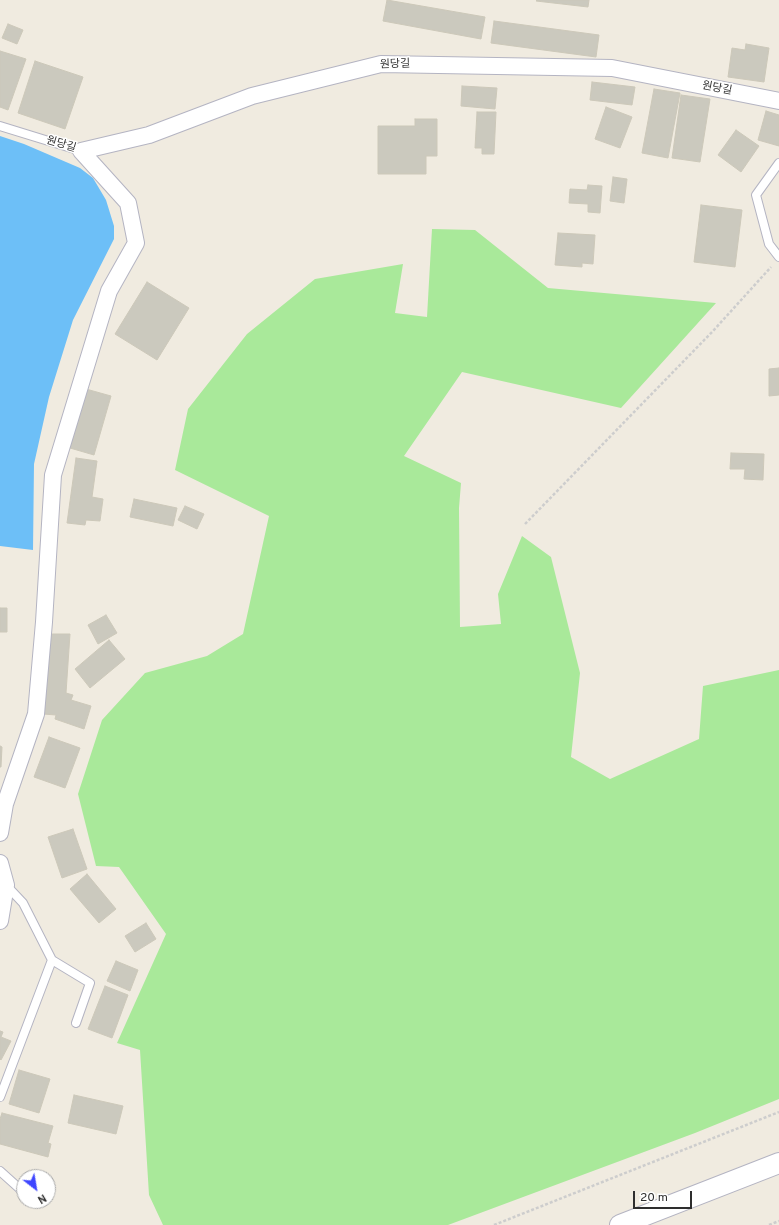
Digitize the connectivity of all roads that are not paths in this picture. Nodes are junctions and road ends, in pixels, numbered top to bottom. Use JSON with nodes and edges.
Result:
{"nodes":[{"id":1,"x":779,"y":100,"type":"edge"},
{"id":2,"x":0,"y":126,"type":"edge"},
{"id":3,"x":81,"y":152,"type":"junction"},
{"id":4,"x":779,"y":163,"type":"edge"},
{"id":5,"x":776,"y":260,"type":"edge"},
{"id":6,"x":0,"y":833,"type":"edge"},
{"id":7,"x":0,"y":864,"type":"edge"},
{"id":8,"x":6,"y":885,"type":"junction"},
{"id":9,"x":0,"y":921,"type":"edge"},
{"id":10,"x":52,"y":960,"type":"junction"},
{"id":11,"x":76,"y":1023,"type":"dead end"},
{"id":12,"x":0,"y":1097,"type":"edge"},
{"id":13,"x":779,"y":1162,"type":"edge"},
{"id":14,"x":0,"y":1171,"type":"edge"},
{"id":15,"x":16,"y":1185,"type":"edge"},
{"id":16,"x":620,"y":1225,"type":"edge"}],
"edges":[{"from":1,"to":3,"type":"street","name":"원당길"},
{"from":2,"to":3,"type":"lane","name":"원당길"},
{"from":3,"to":6,"type":"street"},
{"from":4,"to":5,"type":"lane"},
{"from":7,"to":8,"type":"street"},
{"from":8,"to":9,"type":"street"},
{"from":8,"to":10,"type":"lane"},
{"from":10,"to":11,"type":"lane"},
{"from":10,"to":12,"type":"lane"},
{"from":13,"to":16,"type":"street"},
{"from":14,"to":15,"type":"lane"}]}
